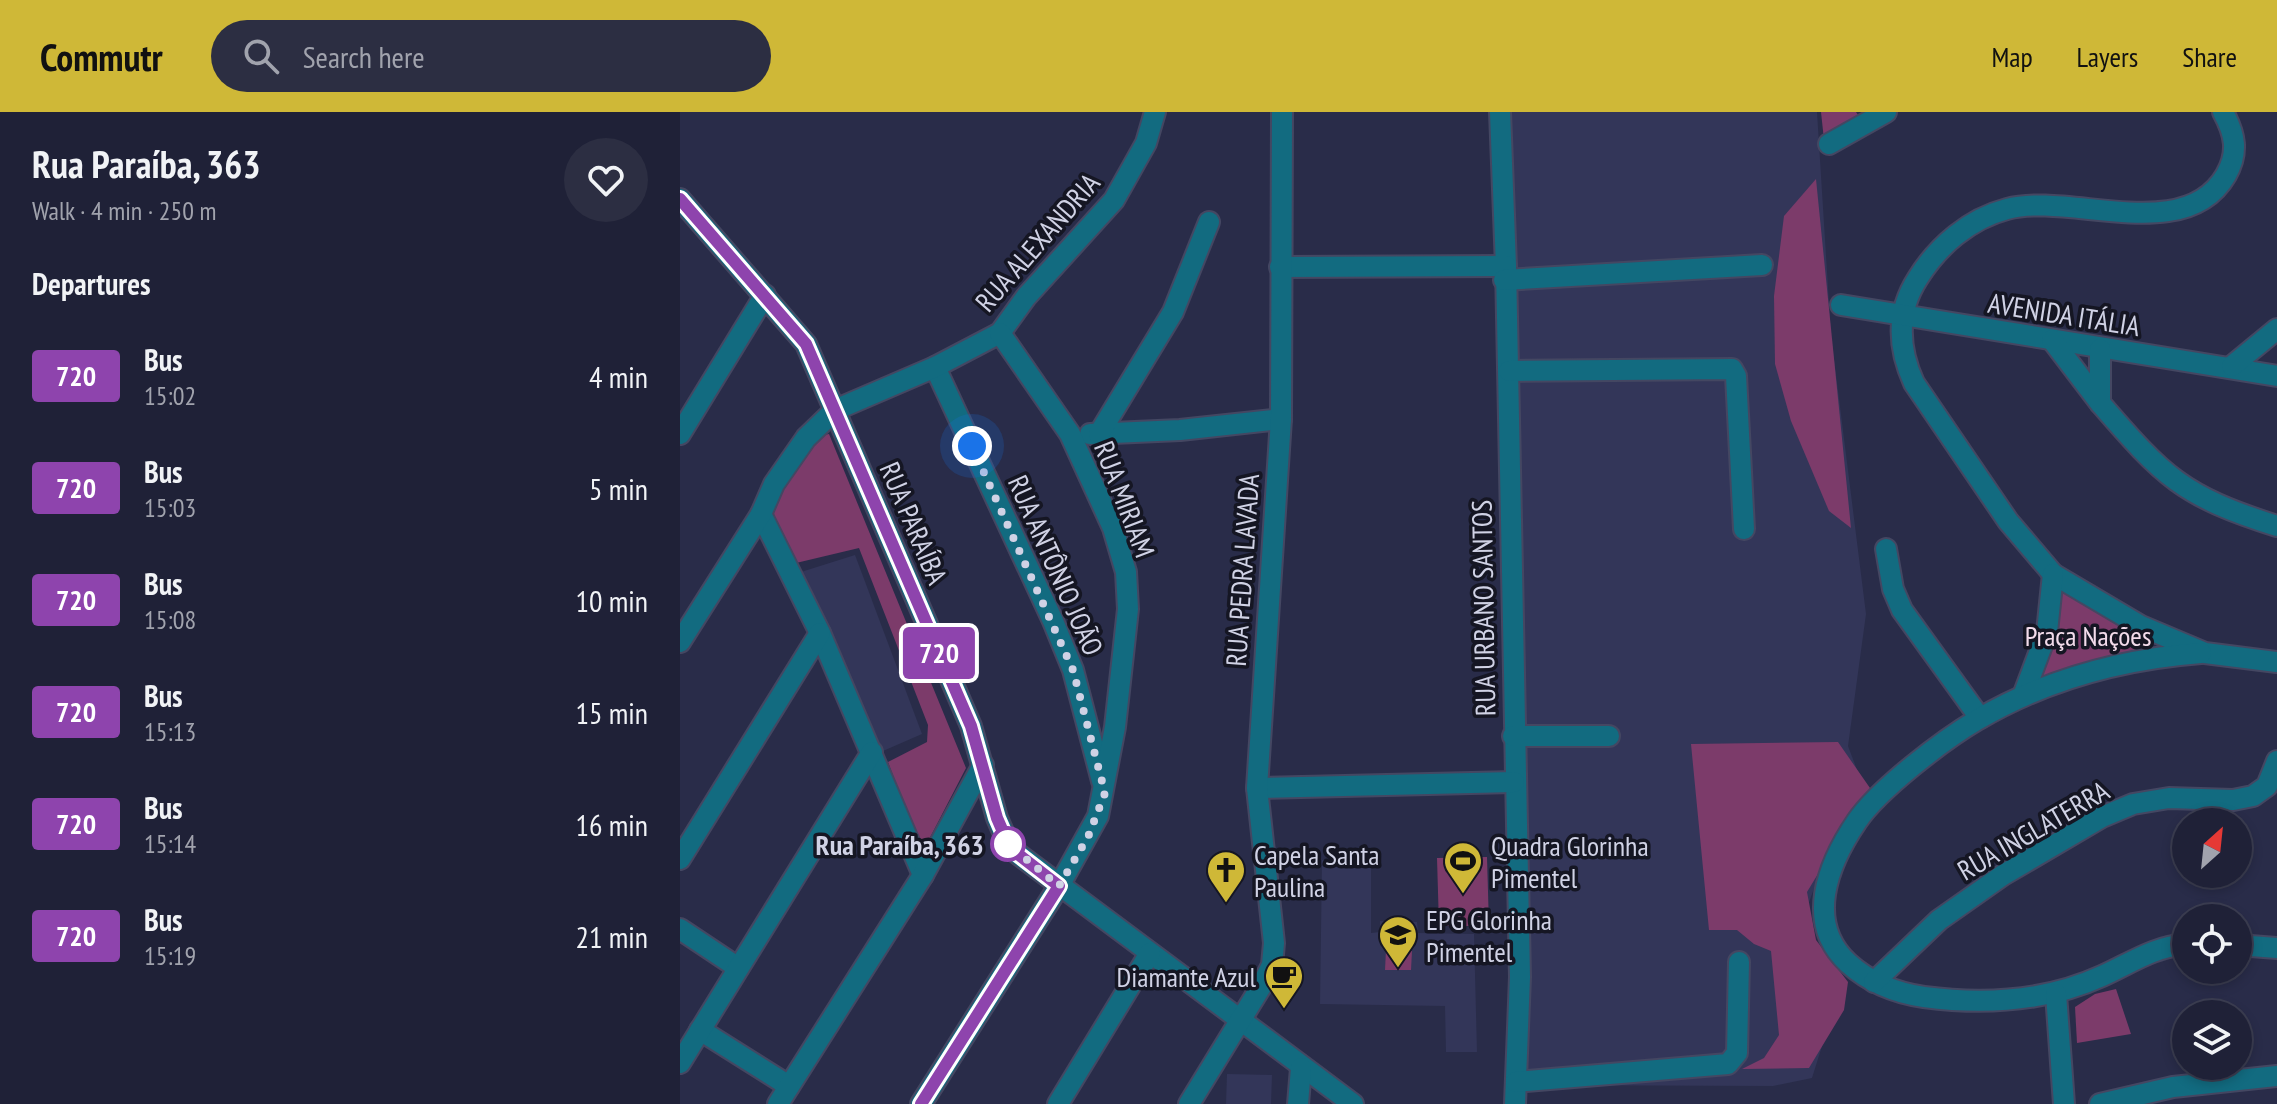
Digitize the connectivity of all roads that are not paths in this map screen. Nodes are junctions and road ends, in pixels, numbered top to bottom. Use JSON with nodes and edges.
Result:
{"nodes":[{"id":1,"x":1155,"y":112,"type":"edge"},
{"id":2,"x":1282,"y":112,"type":"edge"},
{"id":3,"x":1500,"y":112,"type":"edge"},
{"id":4,"x":2223,"y":112,"type":"edge"},
{"id":5,"x":1874,"y":115,"type":"edge"},
{"id":6,"x":1829,"y":144,"type":"dead end"},
{"id":7,"x":680,"y":199,"type":"edge"},
{"id":8,"x":1209,"y":222,"type":"dead end"},
{"id":9,"x":1762,"y":265,"type":"dead end"},
{"id":10,"x":1280,"y":267,"type":"junction"},
{"id":11,"x":1505,"y":273,"type":"junction"},
{"id":12,"x":765,"y":295,"type":"junction"},
{"id":13,"x":1841,"y":305,"type":"dead end"},
{"id":14,"x":1903,"y":316,"type":"junction"},
{"id":15,"x":2277,"y":329,"type":"edge"},
{"id":16,"x":1000,"y":333,"type":"junction"},
{"id":17,"x":2052,"y":340,"type":"junction"},
{"id":18,"x":2100,"y":349,"type":"junction"},
{"id":19,"x":2232,"y":366,"type":"junction"},
{"id":20,"x":935,"y":367,"type":"junction"},
{"id":21,"x":1509,"y":371,"type":"junction"},
{"id":22,"x":2277,"y":376,"type":"edge"},
{"id":23,"x":2100,"y":403,"type":"junction"},
{"id":24,"x":835,"y":410,"type":"junction"},
{"id":25,"x":1281,"y":419,"type":"junction"},
{"id":26,"x":680,"y":434,"type":"edge"},
{"id":27,"x":1070,"y":434,"type":"junction"},
{"id":28,"x":1099,"y":434,"type":"junction"},
{"id":29,"x":761,"y":514,"type":"junction"},
{"id":30,"x":2277,"y":526,"type":"edge"},
{"id":31,"x":1744,"y":529,"type":"dead end"},
{"id":32,"x":1886,"y":549,"type":"dead end"},
{"id":33,"x":2053,"y":574,"type":"junction"},
{"id":34,"x":2141,"y":626,"type":"junction"},
{"id":35,"x":820,"y":633,"type":"junction"},
{"id":36,"x":680,"y":642,"type":"edge"},
{"id":37,"x":2205,"y":653,"type":"junction"},
{"id":38,"x":2142,"y":658,"type":"junction"},
{"id":39,"x":2277,"y":662,"type":"edge"},
{"id":40,"x":2023,"y":696,"type":"junction"},
{"id":41,"x":1980,"y":718,"type":"junction"},
{"id":42,"x":1513,"y":736,"type":"junction"},
{"id":43,"x":1609,"y":736,"type":"dead end"},
{"id":44,"x":872,"y":752,"type":"junction"},
{"id":45,"x":2277,"y":761,"type":"edge"},
{"id":46,"x":983,"y":765,"type":"junction"},
{"id":47,"x":1514,"y":782,"type":"junction"},
{"id":48,"x":1257,"y":788,"type":"junction"},
{"id":49,"x":1105,"y":793,"type":"junction"},
{"id":50,"x":680,"y":859,"type":"edge"},
{"id":51,"x":923,"y":875,"type":"junction"},
{"id":52,"x":1059,"y":886,"type":"junction"},
{"id":53,"x":680,"y":929,"type":"edge"},
{"id":54,"x":2252,"y":946,"type":"edge"},
{"id":55,"x":2172,"y":947,"type":"edge"},
{"id":56,"x":2277,"y":948,"type":"edge"},
{"id":57,"x":1150,"y":953,"type":"junction"},
{"id":58,"x":1739,"y":962,"type":"dead end"},
{"id":59,"x":737,"y":967,"type":"junction"},
{"id":60,"x":1874,"y":982,"type":"junction"},
{"id":61,"x":2056,"y":994,"type":"junction"},
{"id":62,"x":1239,"y":1022,"type":"junction"},
{"id":63,"x":700,"y":1030,"type":"junction"},
{"id":64,"x":680,"y":1063,"type":"edge"},
{"id":65,"x":1301,"y":1068,"type":"junction"},
{"id":66,"x":2277,"y":1076,"type":"edge"},
{"id":67,"x":1516,"y":1082,"type":"junction"},
{"id":68,"x":784,"y":1095,"type":"edge"},
{"id":69,"x":2172,"y":1096,"type":"edge"},
{"id":70,"x":921,"y":1104,"type":"edge"},
{"id":71,"x":1058,"y":1104,"type":"edge"},
{"id":72,"x":1189,"y":1104,"type":"edge"},
{"id":73,"x":1298,"y":1104,"type":"edge"},
{"id":74,"x":1353,"y":1104,"type":"edge"},
{"id":75,"x":1515,"y":1104,"type":"edge"},
{"id":76,"x":2064,"y":1104,"type":"edge"},
{"id":77,"x":2100,"y":1104,"type":"edge"}],
"edges":[{"from":1,"to":16,"type":"street","name":"RUA ALEXANDRIA"},
{"from":2,"to":10,"type":"street","name":"RUA PEDRA LAVADA"},
{"from":3,"to":11,"type":"street","name":"RUA URBANO SANTOS"},
{"from":4,"to":14,"type":"street"},
{"from":5,"to":6,"type":"street"},
{"from":7,"to":12,"type":"street","name":"RUA PARAÍBA"},
{"from":8,"to":28,"type":"street"},
{"from":9,"to":11,"type":"street"},
{"from":10,"to":11,"type":"street"},
{"from":10,"to":25,"type":"street","name":"RUA PEDRA LAVADA"},
{"from":11,"to":21,"type":"street","name":"RUA URBANO SANTOS"},
{"from":12,"to":24,"type":"street","name":"RUA PARAÍBA"},
{"from":12,"to":26,"type":"street"},
{"from":13,"to":14,"type":"street","name":"AVENIDA ITÁLIA"},
{"from":14,"to":17,"type":"street","name":"AVENIDA ITÁLIA"},
{"from":14,"to":33,"type":"street"},
{"from":15,"to":19,"type":"street"},
{"from":16,"to":20,"type":"street","name":"RUA ALEXANDRIA"},
{"from":16,"to":27,"type":"street","name":"RUA MIRIAM"},
{"from":17,"to":18,"type":"street","name":"AVENIDA ITÁLIA"},
{"from":17,"to":23,"type":"street"},
{"from":18,"to":19,"type":"street","name":"AVENIDA ITÁLIA"},
{"from":18,"to":23,"type":"street"},
{"from":19,"to":22,"type":"street","name":"AVENIDA ITÁLIA"},
{"from":20,"to":24,"type":"street","name":"RUA ALEXANDRIA"},
{"from":20,"to":49,"type":"street","name":"RUA ANTÔNIO JOÃO"},
{"from":21,"to":31,"type":"street"},
{"from":21,"to":42,"type":"street","name":"RUA URBANO SANTOS"},
{"from":23,"to":30,"type":"street"},
{"from":24,"to":29,"type":"street"},
{"from":24,"to":46,"type":"street","name":"RUA PARAÍBA"},
{"from":25,"to":28,"type":"street"},
{"from":25,"to":48,"type":"street","name":"RUA PEDRA LAVADA"},
{"from":27,"to":28,"type":"street"},
{"from":27,"to":49,"type":"street","name":"RUA MIRIAM"},
{"from":29,"to":35,"type":"street"},
{"from":29,"to":36,"type":"street"},
{"from":32,"to":41,"type":"street"},
{"from":33,"to":34,"type":"street"},
{"from":33,"to":40,"type":"street"},
{"from":34,"to":37,"type":"street"},
{"from":34,"to":38,"type":"street"},
{"from":35,"to":44,"type":"street"},
{"from":35,"to":50,"type":"street"},
{"from":37,"to":38,"type":"street"},
{"from":37,"to":39,"type":"street"},
{"from":38,"to":40,"type":"street"},
{"from":40,"to":41,"type":"street"},
{"from":41,"to":60,"type":"street"},
{"from":42,"to":43,"type":"street"},
{"from":42,"to":47,"type":"street","name":"RUA URBANO SANTOS"},
{"from":44,"to":51,"type":"street"},
{"from":44,"to":59,"type":"street"},
{"from":45,"to":60,"type":"street","name":"RUA INGLATERRA"},
{"from":46,"to":51,"type":"street"},
{"from":46,"to":52,"type":"street","name":"RUA PARAÍBA"},
{"from":47,"to":48,"type":"street"},
{"from":47,"to":67,"type":"street","name":"RUA URBANO SANTOS"},
{"from":48,"to":62,"type":"street","name":"RUA PEDRA LAVADA"},
{"from":49,"to":52,"type":"street","name":"RUA MIRIAM"},
{"from":51,"to":68,"type":"street"},
{"from":52,"to":57,"type":"street","name":"RUA PARAÍBA"},
{"from":52,"to":70,"type":"street","name":"RUA MIRIAM"},
{"from":53,"to":59,"type":"street"},
{"from":54,"to":56,"type":"street"},
{"from":55,"to":61,"type":"street"},
{"from":57,"to":62,"type":"street","name":"RUA PARAÍBA"},
{"from":57,"to":71,"type":"street"},
{"from":58,"to":67,"type":"street"},
{"from":59,"to":63,"type":"street"},
{"from":60,"to":61,"type":"street"},
{"from":61,"to":76,"type":"street"},
{"from":62,"to":65,"type":"street","name":"RUA PARAÍBA"},
{"from":62,"to":72,"type":"street","name":"RUA PEDRA LAVADA"},
{"from":63,"to":64,"type":"street"},
{"from":63,"to":68,"type":"street"},
{"from":65,"to":73,"type":"street"},
{"from":65,"to":74,"type":"street","name":"RUA PARAÍBA"},
{"from":66,"to":69,"type":"street"},
{"from":67,"to":75,"type":"street","name":"RUA URBANO SANTOS"},
{"from":69,"to":77,"type":"street"}]}
